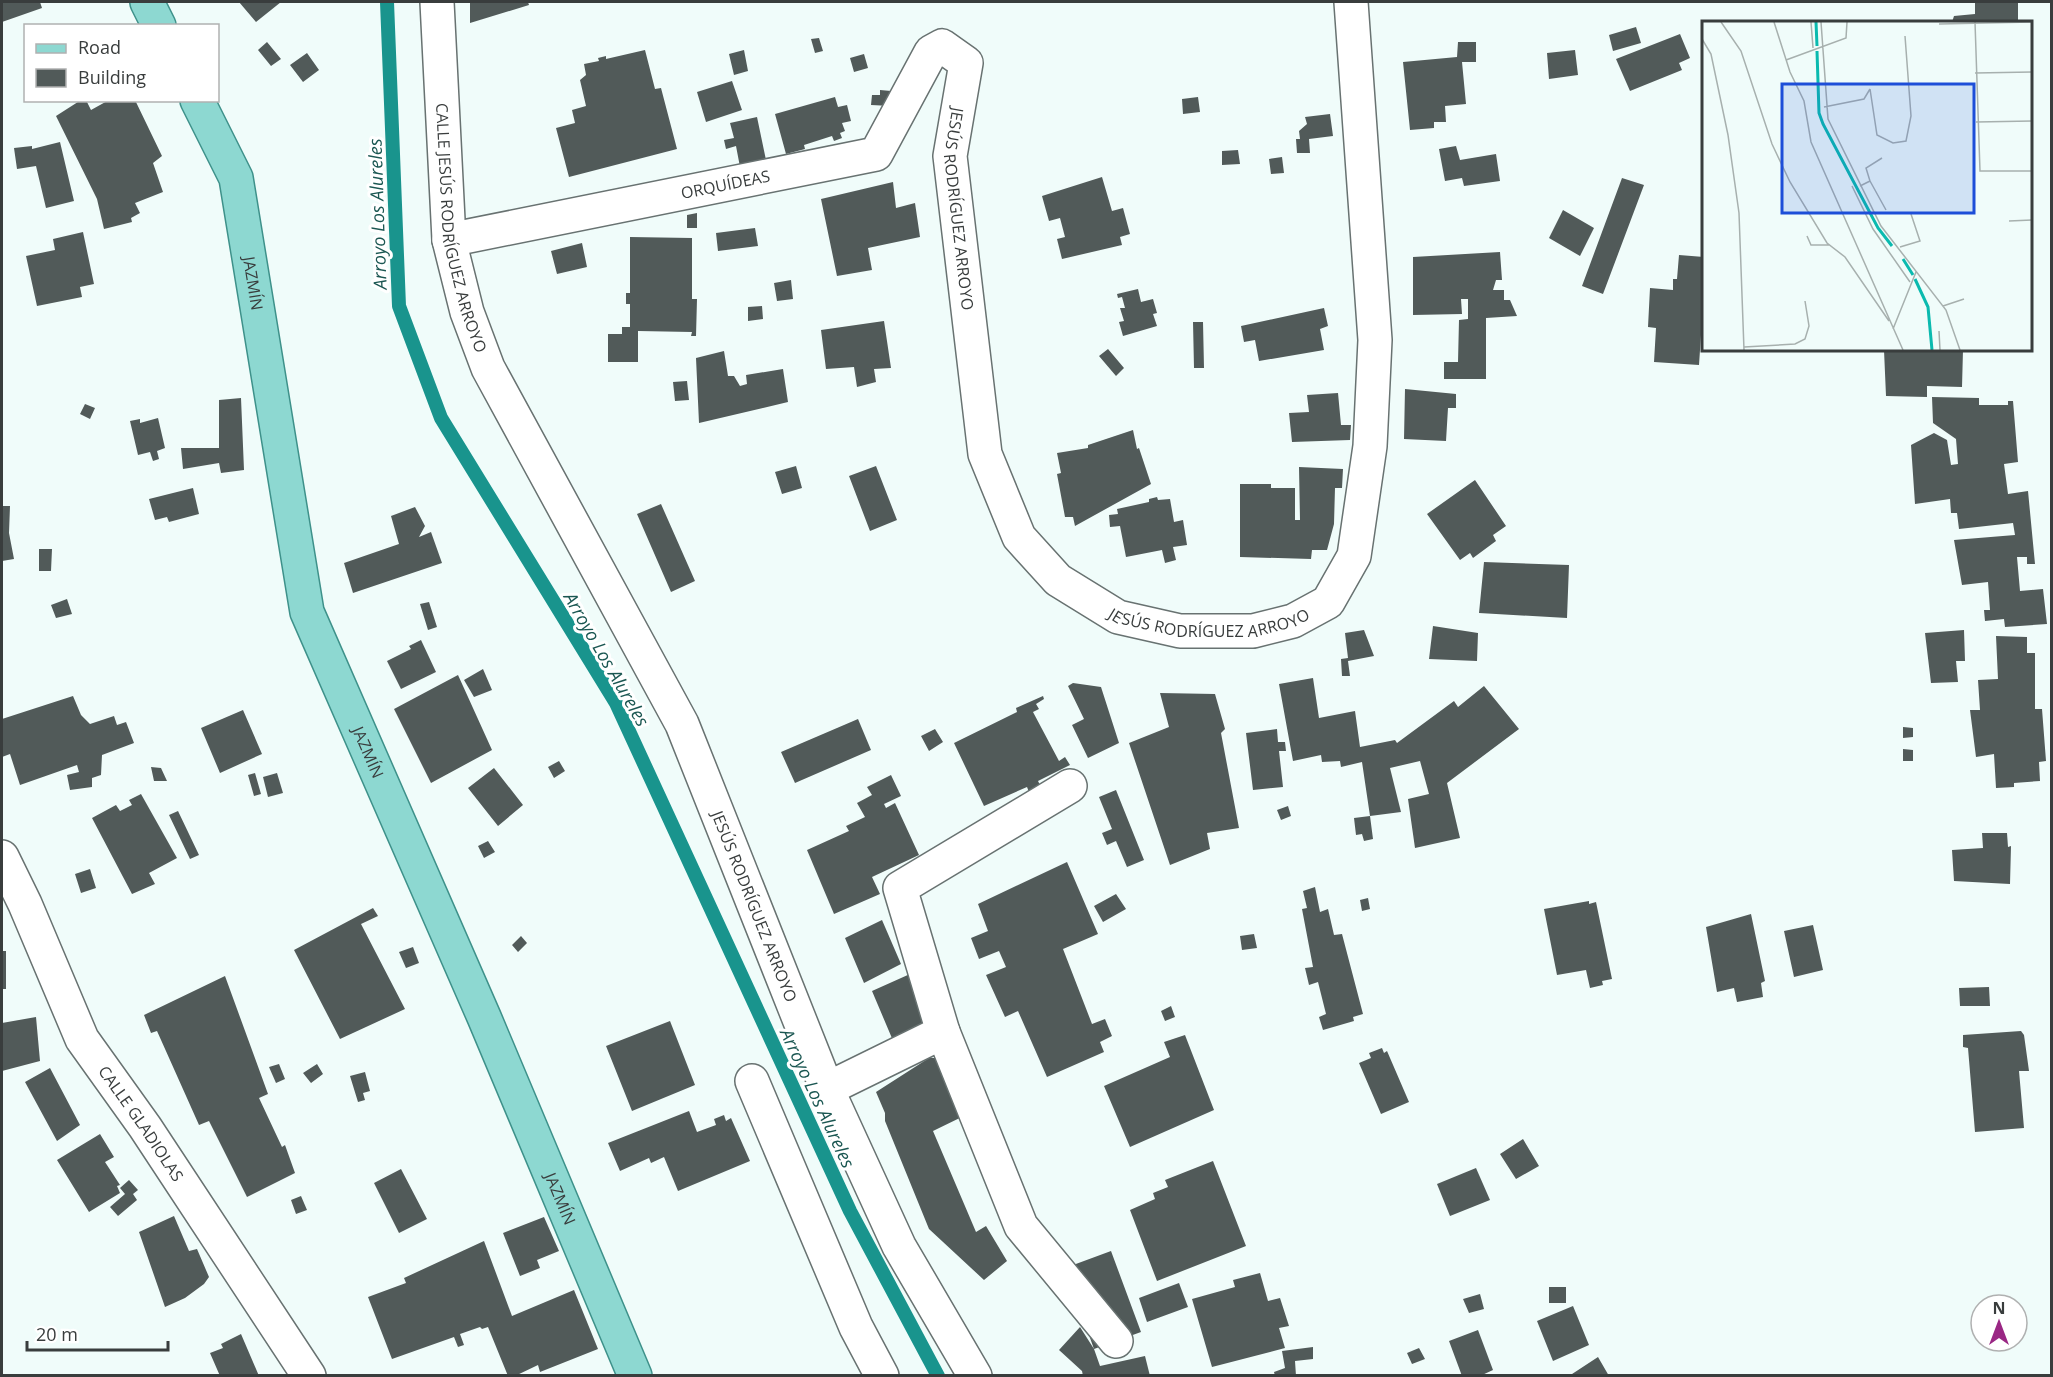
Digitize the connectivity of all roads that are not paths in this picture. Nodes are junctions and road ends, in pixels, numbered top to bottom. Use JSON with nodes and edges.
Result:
{"nodes":[{"id":1,"x":147,"y":2,"type":"edge"},
{"id":2,"x":437,"y":2,"type":"edge"},
{"id":3,"x":1351,"y":2,"type":"edge"},
{"id":4,"x":158,"y":24,"type":"edge"},
{"id":5,"x":942,"y":46,"type":"joint"},
{"id":6,"x":198,"y":102,"type":"edge"},
{"id":7,"x":448,"y":240,"type":"junction"},
{"id":8,"x":526,"y":441,"type":"joint"},
{"id":9,"x":1070,"y":786,"type":"dead end"},
{"id":10,"x":2,"y":856,"type":"edge"},
{"id":11,"x":943,"y":1032,"type":"junction"},
{"id":12,"x":752,"y":1081,"type":"dead end"},
{"id":13,"x":827,"y":1089,"type":"junction"},
{"id":14,"x":1116,"y":1341,"type":"dead end"},
{"id":15,"x":309,"y":1376,"type":"edge"},
{"id":16,"x":635,"y":1376,"type":"edge"},
{"id":17,"x":882,"y":1376,"type":"edge"},
{"id":18,"x":975,"y":1376,"type":"edge"}],
"edges":[{"from":1,"to":4,"type":"main road"},
{"from":2,"to":7,"type":"street","name":"CALLE JESÚS RODRÍGUEZ ARROYO"},
{"from":3,"to":5,"type":"street","name":"JESÚS RODRÍGUEZ ARROYO"},
{"from":5,"to":7,"type":"street","name":"ORQUÍDEAS"},
{"from":6,"to":16,"type":"main road","name":"JAZMÍN"},
{"from":7,"to":8,"type":"street","name":"CALLE JESÚS RODRÍGUEZ ARROYO"},
{"from":8,"to":13,"type":"street","name":"JESÚS RODRÍGUEZ ARROYO"},
{"from":9,"to":11,"type":"street"},
{"from":10,"to":15,"type":"street","name":"CALLE GLADIOLAS"},
{"from":11,"to":13,"type":"street"},
{"from":11,"to":14,"type":"street"},
{"from":12,"to":17,"type":"street"},
{"from":13,"to":18,"type":"street","name":"JESÚS RODRÍGUEZ ARROYO"}]}
